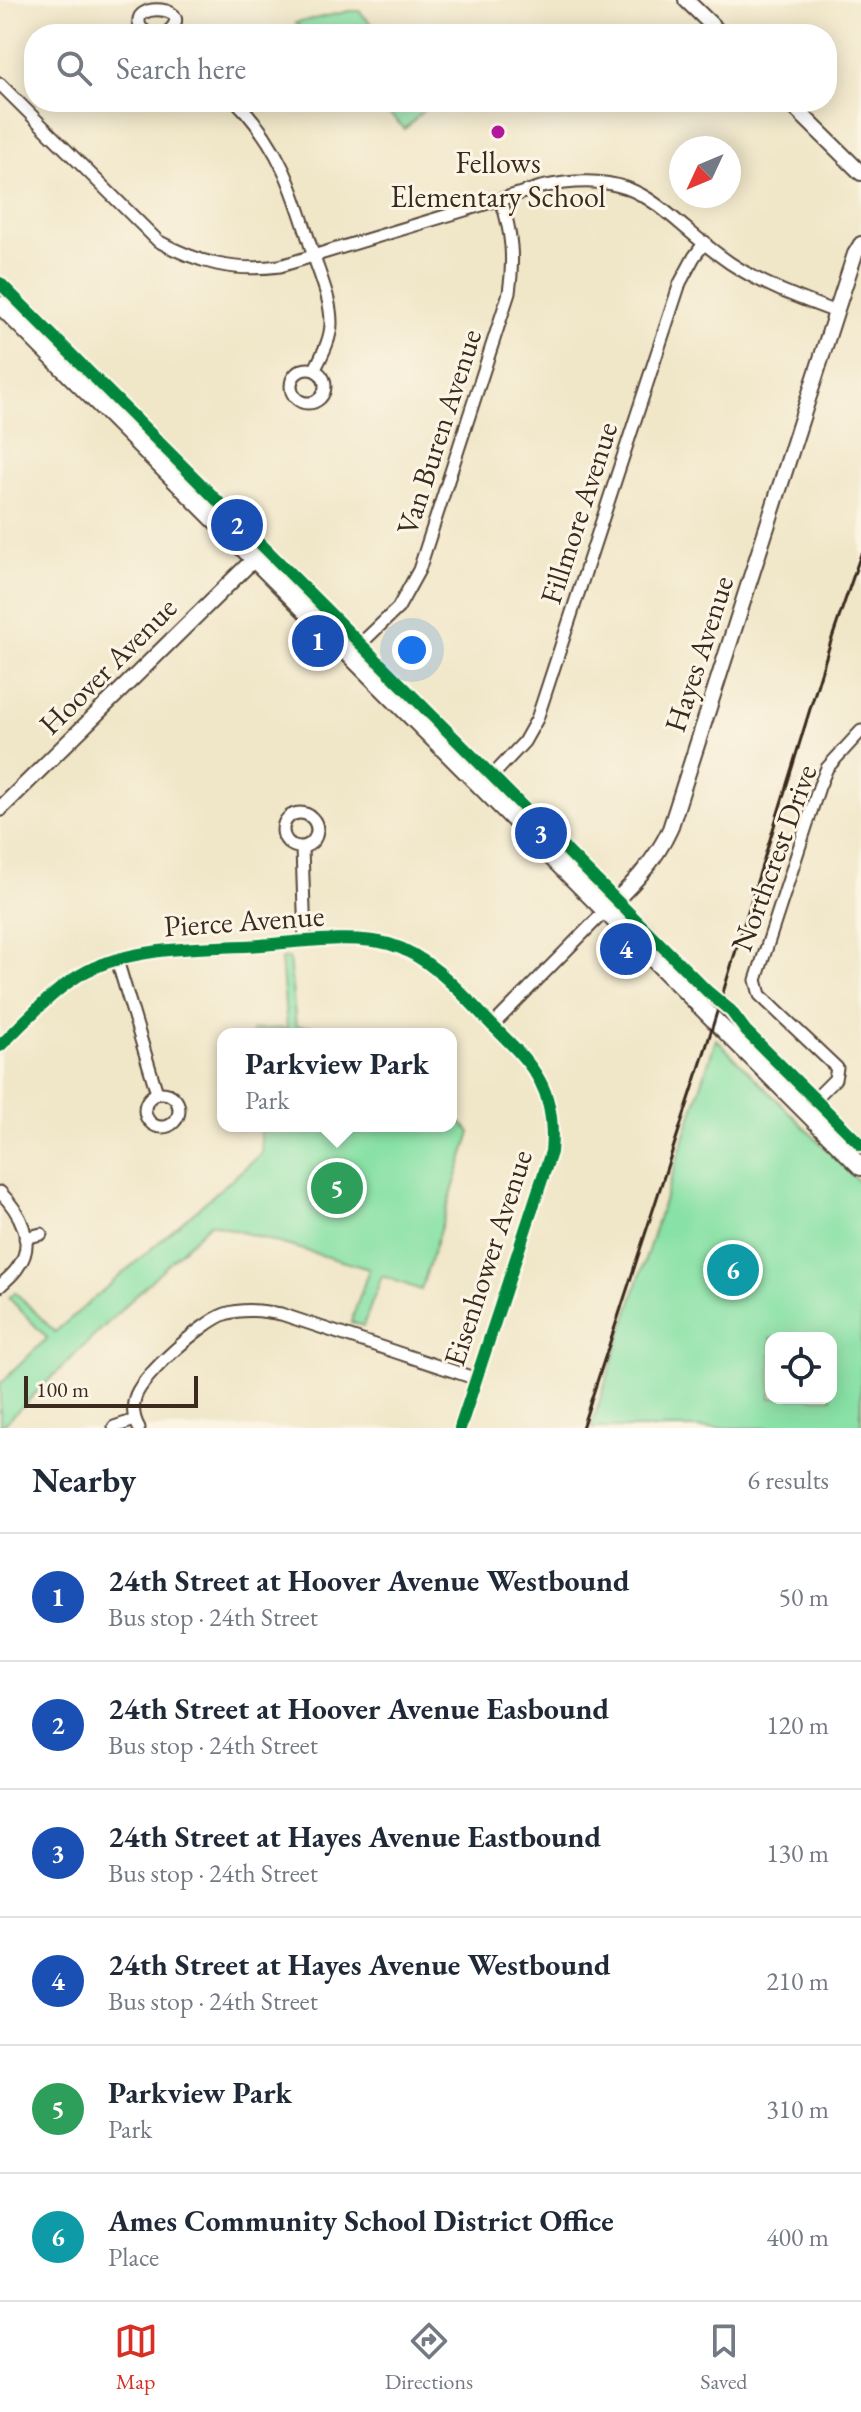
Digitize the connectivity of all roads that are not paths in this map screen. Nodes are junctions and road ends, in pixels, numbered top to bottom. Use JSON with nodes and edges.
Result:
{"nodes":[{"id":1,"x":686,"y":0,"type":"edge"},
{"id":2,"x":140,"y":24,"type":"edge"},
{"id":3,"x":174,"y":24,"type":"edge"},
{"id":4,"x":711,"y":24,"type":"edge"},
{"id":5,"x":0,"y":84,"type":"edge"},
{"id":6,"x":24,"y":108,"type":"edge"},
{"id":7,"x":28,"y":112,"type":"edge"},
{"id":8,"x":246,"y":112,"type":"edge"},
{"id":9,"x":799,"y":112,"type":"edge"},
{"id":10,"x":861,"y":173,"type":"edge"},
{"id":11,"x":501,"y":200,"type":"junction"},
{"id":12,"x":705,"y":242,"type":"junction"},
{"id":13,"x":861,"y":244,"type":"edge"},
{"id":14,"x":314,"y":256,"type":"junction"},
{"id":15,"x":0,"y":305,"type":"edge"},
{"id":16,"x":836,"y":312,"type":"junction"},
{"id":17,"x":315,"y":369,"type":"dead end"},
{"id":18,"x":253,"y":560,"type":"junction"},
{"id":19,"x":349,"y":655,"type":"junction"},
{"id":20,"x":861,"y":731,"type":"edge"},
{"id":21,"x":482,"y":787,"type":"junction"},
{"id":22,"x":0,"y":809,"type":"edge"},
{"id":23,"x":302,"y":848,"type":"dead end"},
{"id":24,"x":605,"y":911,"type":"junction"},
{"id":25,"x":305,"y":941,"type":"junction"},
{"id":26,"x":117,"y":960,"type":"junction"},
{"id":27,"x":493,"y":1025,"type":"junction"},
{"id":28,"x":0,"y":1046,"type":"edge"},
{"id":29,"x":157,"y":1093,"type":"dead end"},
{"id":30,"x":804,"y":1110,"type":"junction"},
{"id":31,"x":861,"y":1167,"type":"edge"},
{"id":32,"x":0,"y":1192,"type":"edge"},
{"id":33,"x":41,"y":1234,"type":"dead end"},
{"id":34,"x":25,"y":1238,"type":"junction"},
{"id":35,"x":0,"y":1286,"type":"edge"},
{"id":36,"x":477,"y":1379,"type":"junction"},
{"id":37,"x":137,"y":1424,"type":"edge"},
{"id":38,"x":114,"y":1427,"type":"edge"},
{"id":39,"x":460,"y":1428,"type":"edge"}],
"edges":[{"from":1,"to":4,"type":"street"},
{"from":2,"to":3,"type":"street"},
{"from":5,"to":6,"type":"street"},
{"from":7,"to":14,"type":"street"},
{"from":8,"to":14,"type":"street"},
{"from":9,"to":10,"type":"street"},
{"from":11,"to":12,"type":"street"},
{"from":11,"to":14,"type":"street"},
{"from":11,"to":19,"type":"street","name":"Van Buren Avenue"},
{"from":12,"to":16,"type":"street"},
{"from":12,"to":21,"type":"street","name":"Fillmore Avenue"},
{"from":13,"to":16,"type":"street","name":"Hayes Avenue"},
{"from":14,"to":17,"type":"street"},
{"from":15,"to":18,"type":"main road"},
{"from":16,"to":24,"type":"street","name":"Hayes Avenue"},
{"from":18,"to":19,"type":"main road"},
{"from":18,"to":22,"type":"street","name":"Hoover Avenue"},
{"from":19,"to":21,"type":"main road"},
{"from":20,"to":30,"type":"street","name":"Northcrest Drive"},
{"from":21,"to":24,"type":"main road"},
{"from":23,"to":25,"type":"street"},
{"from":24,"to":27,"type":"street","name":"Hayes Avenue"},
{"from":24,"to":30,"type":"main road"},
{"from":25,"to":26,"type":"street","name":"Pierce Avenue"},
{"from":25,"to":27,"type":"street","name":"Pierce Avenue"},
{"from":26,"to":28,"type":"street","name":"Pierce Avenue"},
{"from":26,"to":29,"type":"street"},
{"from":27,"to":36,"type":"street","name":"Eisenhower Avenue"},
{"from":30,"to":31,"type":"main road"},
{"from":32,"to":34,"type":"street"},
{"from":33,"to":34,"type":"street"},
{"from":34,"to":35,"type":"street"},
{"from":36,"to":37,"type":"street"},
{"from":36,"to":39,"type":"street","name":"Eisenhower Avenue"},
{"from":37,"to":38,"type":"street"}]}
